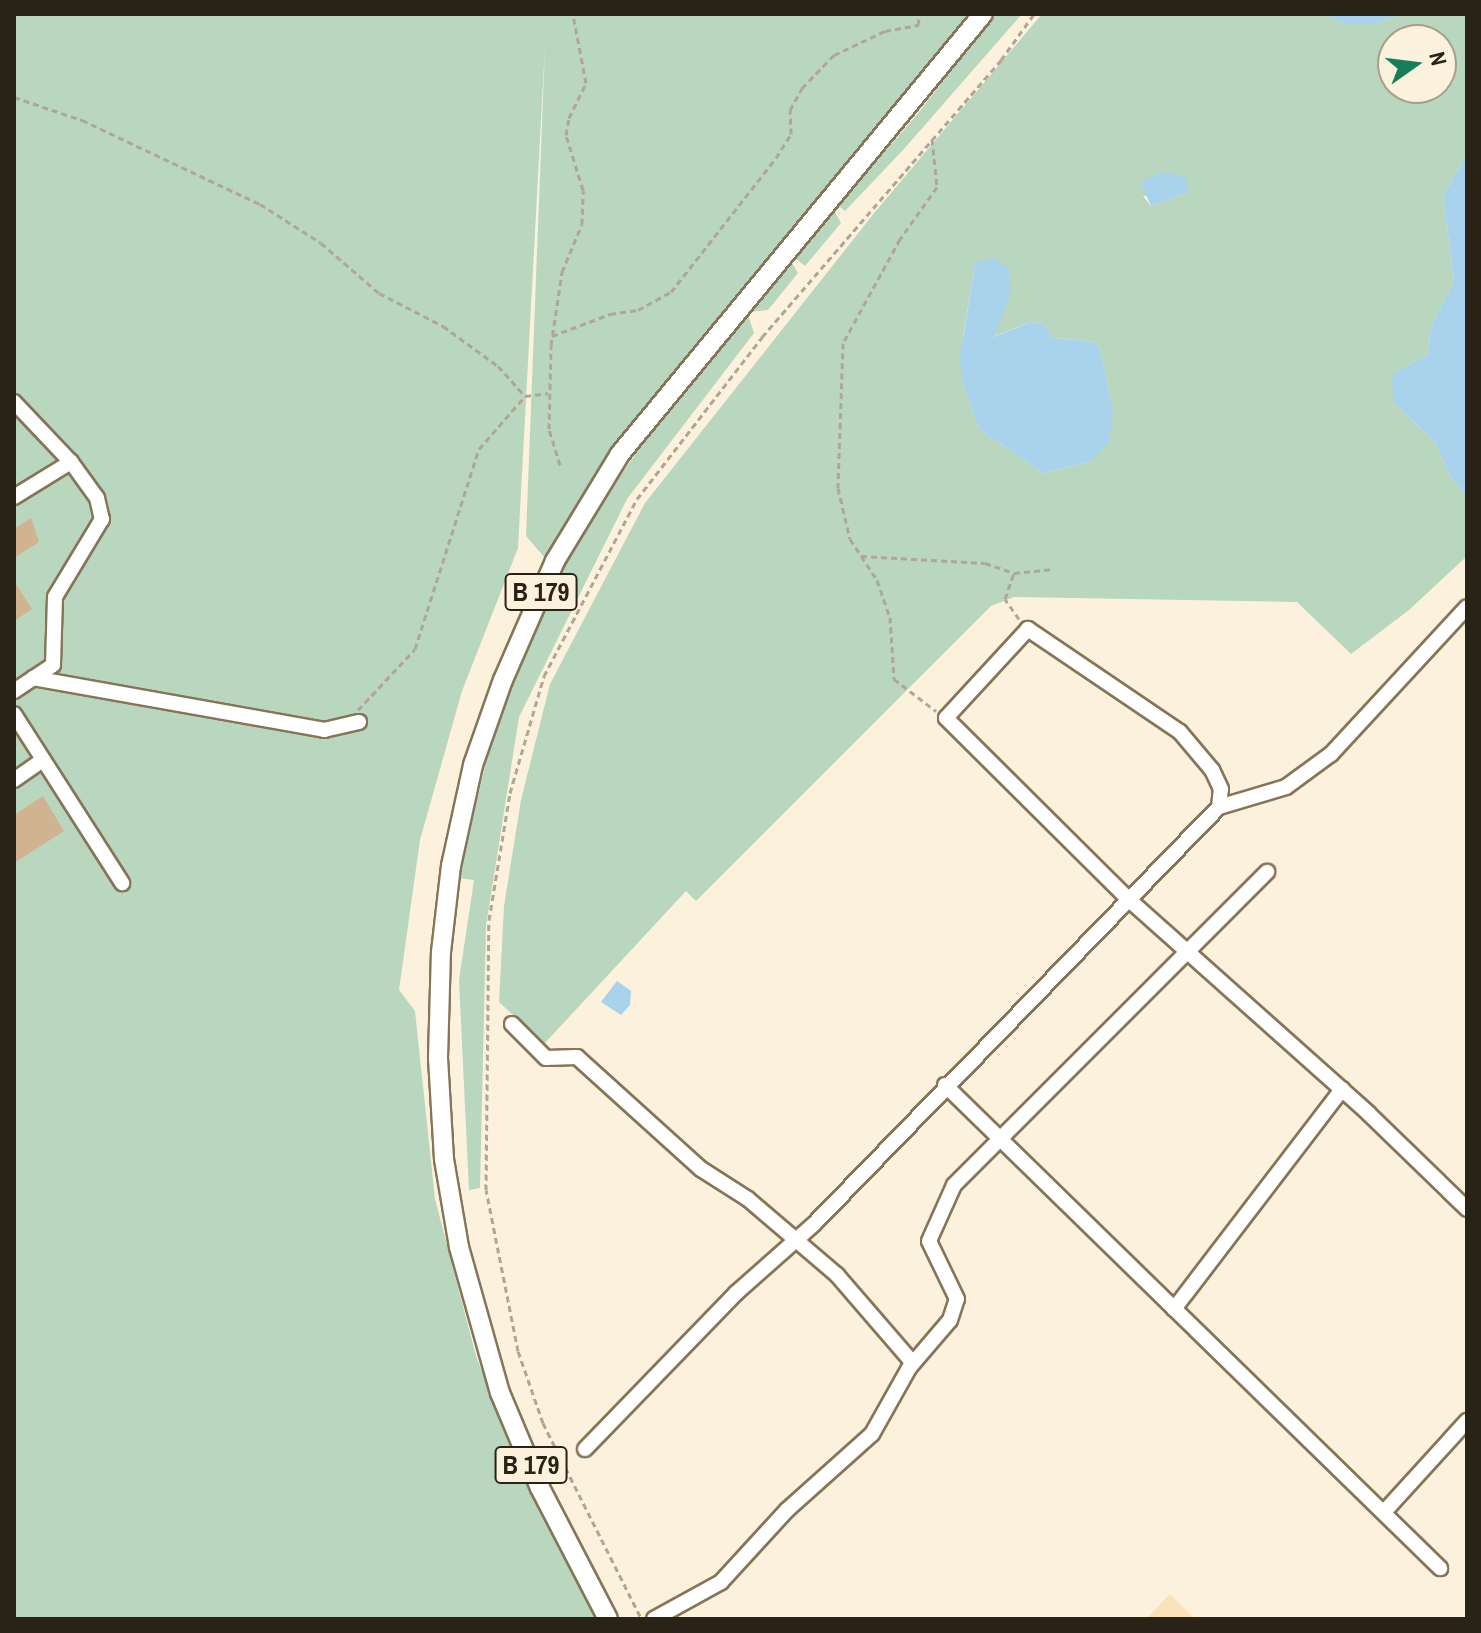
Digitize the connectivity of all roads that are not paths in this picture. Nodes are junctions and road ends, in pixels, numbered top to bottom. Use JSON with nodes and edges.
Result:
{"nodes":[{"id":1,"x":983,"y":14,"type":"edge"},
{"id":2,"x":14,"y":402,"type":"edge"},
{"id":3,"x":71,"y":462,"type":"junction"},
{"id":4,"x":14,"y":497,"type":"edge"},
{"id":5,"x":1467,"y":607,"type":"edge"},
{"id":6,"x":33,"y":678,"type":"junction"},
{"id":7,"x":14,"y":691,"type":"edge"},
{"id":8,"x":14,"y":714,"type":"edge"},
{"id":9,"x":356,"y":722,"type":"road end"},
{"id":10,"x":43,"y":760,"type":"junction"},
{"id":11,"x":14,"y":780,"type":"edge"},
{"id":12,"x":1219,"y":807,"type":"junction"},
{"id":13,"x":1267,"y":872,"type":"dead end"},
{"id":14,"x":122,"y":883,"type":"dead end"},
{"id":15,"x":1127,"y":898,"type":"junction"},
{"id":16,"x":1187,"y":952,"type":"junction"},
{"id":17,"x":512,"y":1024,"type":"dead end"},
{"id":18,"x":945,"y":1085,"type":"junction"},
{"id":19,"x":1342,"y":1089,"type":"junction"},
{"id":20,"x":1001,"y":1141,"type":"junction"},
{"id":21,"x":1467,"y":1209,"type":"edge"},
{"id":22,"x":792,"y":1238,"type":"junction"},
{"id":23,"x":1174,"y":1309,"type":"junction"},
{"id":24,"x":913,"y":1363,"type":"junction"},
{"id":25,"x":1467,"y":1421,"type":"edge"},
{"id":26,"x":585,"y":1449,"type":"dead end"},
{"id":27,"x":1385,"y":1511,"type":"junction"},
{"id":28,"x":1440,"y":1568,"type":"dead end"},
{"id":29,"x":608,"y":1619,"type":"edge"},
{"id":30,"x":654,"y":1619,"type":"edge"}],
"edges":[{"from":1,"to":29,"type":"main road","number":"B 179"},
{"from":2,"to":3,"type":"lane"},
{"from":3,"to":4,"type":"lane"},
{"from":3,"to":6,"type":"lane"},
{"from":5,"to":12,"type":"lane"},
{"from":6,"to":7,"type":"lane"},
{"from":6,"to":9,"type":"lane"},
{"from":8,"to":10,"type":"lane"},
{"from":10,"to":11,"type":"lane"},
{"from":10,"to":14,"type":"lane"},
{"from":12,"to":15,"type":"lane"},
{"from":12,"to":15,"type":"lane"},
{"from":13,"to":16,"type":"lane"},
{"from":15,"to":16,"type":"lane"},
{"from":15,"to":18,"type":"lane"},
{"from":16,"to":19,"type":"lane"},
{"from":16,"to":20,"type":"lane"},
{"from":17,"to":22,"type":"lane"},
{"from":18,"to":20,"type":"lane"},
{"from":18,"to":22,"type":"lane"},
{"from":19,"to":21,"type":"lane"},
{"from":19,"to":23,"type":"lane"},
{"from":20,"to":23,"type":"lane"},
{"from":20,"to":24,"type":"lane"},
{"from":22,"to":24,"type":"lane"},
{"from":22,"to":26,"type":"lane"},
{"from":23,"to":27,"type":"lane"},
{"from":24,"to":30,"type":"lane"},
{"from":25,"to":27,"type":"lane"},
{"from":27,"to":28,"type":"lane"}]}
